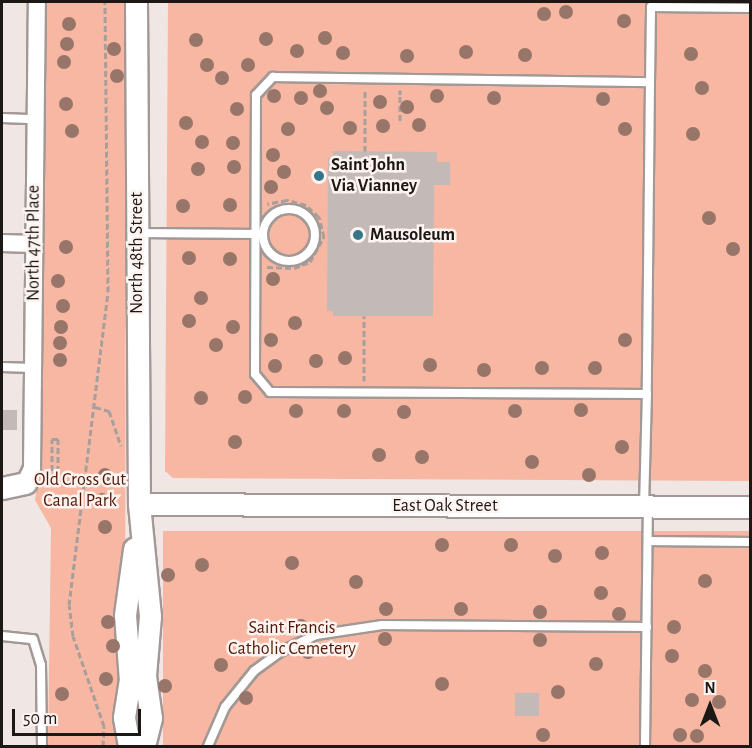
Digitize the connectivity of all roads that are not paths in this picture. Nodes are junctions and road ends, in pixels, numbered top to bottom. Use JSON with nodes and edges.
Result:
{"nodes":[{"id":1,"x":36,"y":2,"type":"edge"},
{"id":2,"x":136,"y":2,"type":"edge"},
{"id":3,"x":750,"y":8,"type":"edge"},
{"id":4,"x":650,"y":82,"type":"junction"},
{"id":5,"x":2,"y":118,"type":"edge"},
{"id":6,"x":35,"y":119,"type":"junction"},
{"id":7,"x":137,"y":233,"type":"junction"},
{"id":8,"x":260,"y":234,"type":"junction"},
{"id":9,"x":2,"y":243,"type":"edge"},
{"id":10,"x":34,"y":244,"type":"junction"},
{"id":11,"x":2,"y":367,"type":"edge"},
{"id":12,"x":33,"y":368,"type":"junction"},
{"id":13,"x":646,"y":394,"type":"junction"},
{"id":14,"x":31,"y":480,"type":"joint"},
{"id":15,"x":2,"y":488,"type":"edge"},
{"id":16,"x":138,"y":504,"type":"junction"},
{"id":17,"x":646,"y":507,"type":"junction"},
{"id":18,"x":750,"y":507,"type":"edge"},
{"id":19,"x":648,"y":541,"type":"junction"},
{"id":20,"x":750,"y":542,"type":"edge"},
{"id":21,"x":647,"y":627,"type":"junction"},
{"id":22,"x":2,"y":636,"type":"edge"},
{"id":23,"x":42,"y":747,"type":"edge"},
{"id":24,"x":129,"y":747,"type":"edge"},
{"id":25,"x":144,"y":747,"type":"edge"},
{"id":26,"x":208,"y":747,"type":"edge"},
{"id":27,"x":645,"y":747,"type":"edge"}],
"edges":[{"from":1,"to":6,"type":"street","name":"North 47th Place"},
{"from":2,"to":7,"type":"street","name":"North 48th Street"},
{"from":3,"to":4,"type":"lane"},
{"from":4,"to":8,"type":"lane"},
{"from":4,"to":13,"type":"lane"},
{"from":5,"to":6,"type":"lane"},
{"from":6,"to":10,"type":"street","name":"North 47th Place"},
{"from":7,"to":8,"type":"lane"},
{"from":7,"to":16,"type":"street","name":"North 48th Street"},
{"from":8,"to":8,"type":"lane"},
{"from":8,"to":13,"type":"lane"},
{"from":9,"to":10,"type":"street"},
{"from":10,"to":12,"type":"street","name":"North 47th Place"},
{"from":11,"to":12,"type":"lane"},
{"from":12,"to":14,"type":"street","name":"North 47th Place"},
{"from":13,"to":17,"type":"lane"},
{"from":14,"to":15,"type":"street"},
{"from":16,"to":17,"type":"street","name":"East Oak Street"},
{"from":16,"to":24,"type":"street","name":"North 48th Street"},
{"from":16,"to":25,"type":"street","name":"North 48th Street"},
{"from":17,"to":18,"type":"street","name":"East Oak Street"},
{"from":17,"to":19,"type":"lane"},
{"from":19,"to":20,"type":"lane"},
{"from":19,"to":21,"type":"lane"},
{"from":21,"to":26,"type":"lane"},
{"from":21,"to":27,"type":"lane"},
{"from":22,"to":23,"type":"lane"}]}
